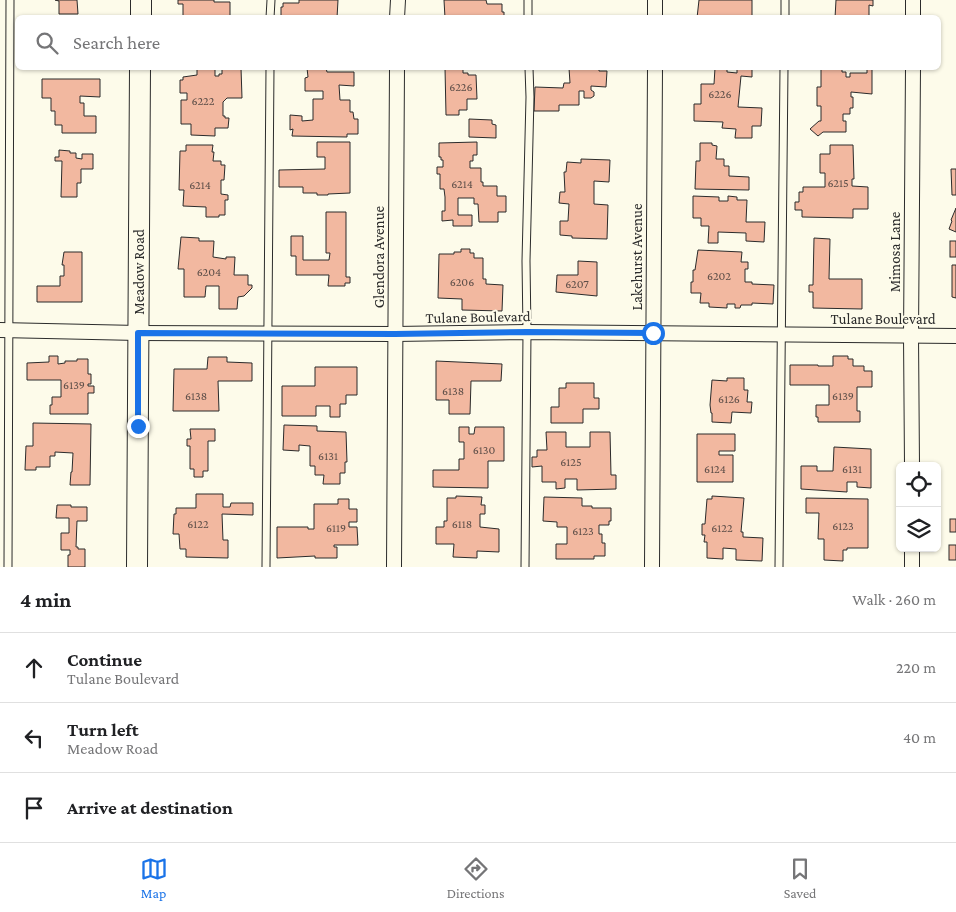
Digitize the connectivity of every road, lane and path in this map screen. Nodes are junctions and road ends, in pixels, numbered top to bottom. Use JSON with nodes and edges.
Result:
{"nodes":[{"id":1,"x":10,"y":0,"type":"edge"},
{"id":2,"x":141,"y":0,"type":"edge"},
{"id":3,"x":270,"y":0,"type":"edge"},
{"id":4,"x":398,"y":0,"type":"edge"},
{"id":5,"x":528,"y":0,"type":"edge"},
{"id":6,"x":655,"y":0,"type":"edge"},
{"id":7,"x":785,"y":0,"type":"edge"},
{"id":8,"x":913,"y":0,"type":"edge"},
{"id":9,"x":140,"y":15,"type":"edge"},
{"id":10,"x":270,"y":15,"type":"edge"},
{"id":11,"x":397,"y":15,"type":"edge"},
{"id":12,"x":528,"y":15,"type":"edge"},
{"id":13,"x":655,"y":15,"type":"edge"},
{"id":14,"x":785,"y":15,"type":"edge"},
{"id":15,"x":913,"y":15,"type":"edge"},
{"id":16,"x":140,"y":70,"type":"edge"},
{"id":17,"x":270,"y":70,"type":"edge"},
{"id":18,"x":397,"y":70,"type":"edge"},
{"id":19,"x":529,"y":70,"type":"edge"},
{"id":20,"x":655,"y":70,"type":"edge"},
{"id":21,"x":784,"y":70,"type":"edge"},
{"id":22,"x":913,"y":70,"type":"edge"},
{"id":23,"x":4,"y":330,"type":"edge"},
{"id":24,"x":527,"y":332,"type":"junction"},
{"id":25,"x":138,"y":333,"type":"junction"},
{"id":26,"x":267,"y":333,"type":"junction"},
{"id":27,"x":653,"y":333,"type":"junction"},
{"id":28,"x":395,"y":334,"type":"junction"},
{"id":29,"x":781,"y":335,"type":"junction"},
{"id":30,"x":911,"y":336,"type":"junction"},
{"id":31,"x":956,"y":336,"type":"edge"},
{"id":32,"x":912,"y":462,"type":"edge"},
{"id":33,"x":912,"y":552,"type":"edge"},
{"id":34,"x":8,"y":567,"type":"edge"},
{"id":35,"x":137,"y":567,"type":"edge"},
{"id":36,"x":266,"y":567,"type":"edge"},
{"id":37,"x":394,"y":567,"type":"edge"},
{"id":38,"x":525,"y":567,"type":"edge"},
{"id":39,"x":652,"y":567,"type":"edge"},
{"id":40,"x":779,"y":567,"type":"edge"},
{"id":41,"x":912,"y":567,"type":"edge"}],
"edges":[{"from":1,"to":23,"type":"lane"},
{"from":2,"to":9,"type":"street"},
{"from":3,"to":10,"type":"lane"},
{"from":4,"to":11,"type":"street"},
{"from":5,"to":12,"type":"lane"},
{"from":6,"to":13,"type":"street"},
{"from":7,"to":14,"type":"lane"},
{"from":8,"to":15,"type":"street"},
{"from":16,"to":25,"type":"street","name":"Meadow Road"},
{"from":17,"to":26,"type":"lane"},
{"from":18,"to":28,"type":"street","name":"Glendora Avenue"},
{"from":19,"to":24,"type":"lane"},
{"from":20,"to":27,"type":"street","name":"Lakehurst Avenue"},
{"from":21,"to":29,"type":"lane"},
{"from":22,"to":30,"type":"street","name":"Mimosa Lane"},
{"from":23,"to":25,"type":"street","name":"Tulane Boulevard"},
{"from":23,"to":34,"type":"lane"},
{"from":24,"to":27,"type":"street","name":"Tulane Boulevard"},
{"from":24,"to":28,"type":"street","name":"Tulane Boulevard"},
{"from":24,"to":38,"type":"lane"},
{"from":25,"to":26,"type":"street","name":"Tulane Boulevard"},
{"from":25,"to":35,"type":"street","name":"Meadow Road"},
{"from":26,"to":28,"type":"street","name":"Tulane Boulevard"},
{"from":26,"to":36,"type":"lane"},
{"from":27,"to":29,"type":"street","name":"Tulane Boulevard"},
{"from":27,"to":39,"type":"street","name":"Lakehurst Avenue"},
{"from":28,"to":37,"type":"street","name":"Glendora Avenue"},
{"from":29,"to":30,"type":"street","name":"Tulane Boulevard"},
{"from":29,"to":40,"type":"lane"},
{"from":30,"to":31,"type":"street","name":"Tulane Boulevard"},
{"from":30,"to":32,"type":"street","name":"Mimosa Lane"},
{"from":33,"to":41,"type":"street"}]}
